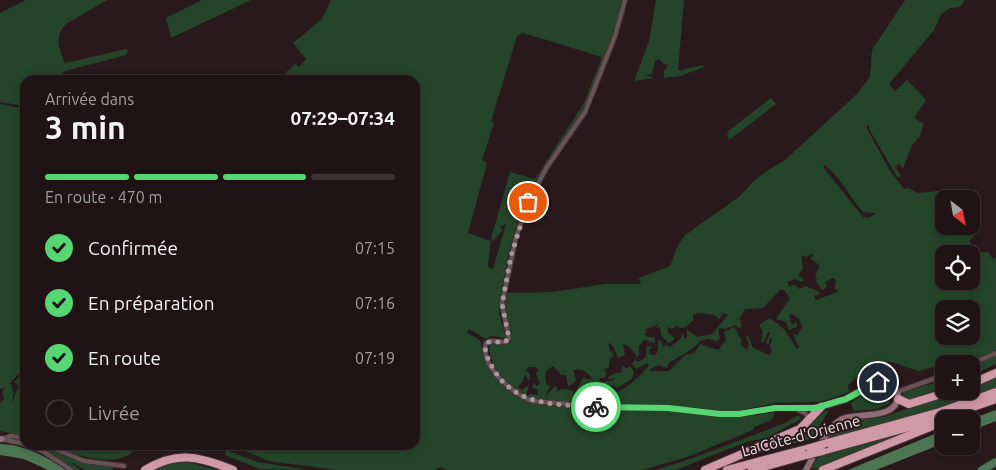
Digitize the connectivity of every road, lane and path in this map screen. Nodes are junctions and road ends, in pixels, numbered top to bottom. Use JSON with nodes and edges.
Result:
{"nodes":[{"id":1,"x":625,"y":0,"type":"edge"},
{"id":2,"x":996,"y":353,"type":"edge"},
{"id":3,"x":980,"y":360,"type":"edge"},
{"id":4,"x":996,"y":373,"type":"edge"},
{"id":5,"x":935,"y":379,"type":"edge"},
{"id":6,"x":980,"y":380,"type":"edge"},
{"id":7,"x":996,"y":392,"type":"edge"},
{"id":8,"x":898,"y":395,"type":"junction"},
{"id":9,"x":935,"y":396,"type":"edge"},
{"id":10,"x":992,"y":401,"type":"edge"},
{"id":11,"x":821,"y":407,"type":"junction"},
{"id":12,"x":795,"y":408,"type":"junction"},
{"id":13,"x":970,"y":410,"type":"edge"},
{"id":14,"x":809,"y":421,"type":"junction"},
{"id":15,"x":935,"y":425,"type":"edge"},
{"id":16,"x":20,"y":437,"type":"edge"},
{"id":17,"x":1,"y":439,"type":"edge"},
{"id":18,"x":825,"y":442,"type":"junction"},
{"id":19,"x":20,"y":444,"type":"edge"},
{"id":20,"x":39,"y":450,"type":"edge"},
{"id":21,"x":58,"y":450,"type":"edge"},
{"id":22,"x":809,"y":454,"type":"junction"},
{"id":23,"x":124,"y":466,"type":"dead end"},
{"id":24,"x":146,"y":469,"type":"edge"},
{"id":25,"x":71,"y":470,"type":"edge"},
{"id":26,"x":222,"y":470,"type":"edge"},
{"id":27,"x":233,"y":470,"type":"edge"},
{"id":28,"x":705,"y":470,"type":"edge"},
{"id":29,"x":727,"y":470,"type":"edge"},
{"id":30,"x":752,"y":470,"type":"edge"},
{"id":31,"x":806,"y":470,"type":"edge"},
{"id":32,"x":823,"y":470,"type":"edge"}],
"edges":[{"from":1,"to":12,"type":"street"},
{"from":2,"to":3,"type":"street"},
{"from":4,"to":6,"type":"highway"},
{"from":5,"to":8,"type":"street"},
{"from":7,"to":18,"type":"highway","name":"La Côte-d'Orienne"},
{"from":8,"to":9,"type":"highway"},
{"from":8,"to":11,"type":"main road"},
{"from":8,"to":18,"type":"main road"},
{"from":10,"to":13,"type":"highway"},
{"from":10,"to":22,"type":"highway","name":"La Côte-d'Orienne","bridge":true},
{"from":11,"to":12,"type":"street"},
{"from":11,"to":14,"type":"highway"},
{"from":12,"to":14,"type":"street"},
{"from":14,"to":28,"type":"highway"},
{"from":15,"to":32,"type":"highway"},
{"from":16,"to":17,"type":"street"},
{"from":17,"to":19,"type":"street"},
{"from":18,"to":22,"type":"highway","name":"La Côte-d'Orienne","bridge":true},
{"from":20,"to":25,"type":"street"},
{"from":21,"to":23,"type":"street"},
{"from":22,"to":29,"type":"highway","name":"La Côte-d'Orienne"},
{"from":22,"to":30,"type":"highway","name":"La Côte-d'Orienne"},
{"from":22,"to":31,"type":"main road"},
{"from":24,"to":26,"type":"highway"},
{"from":24,"to":27,"type":"highway"}]}
